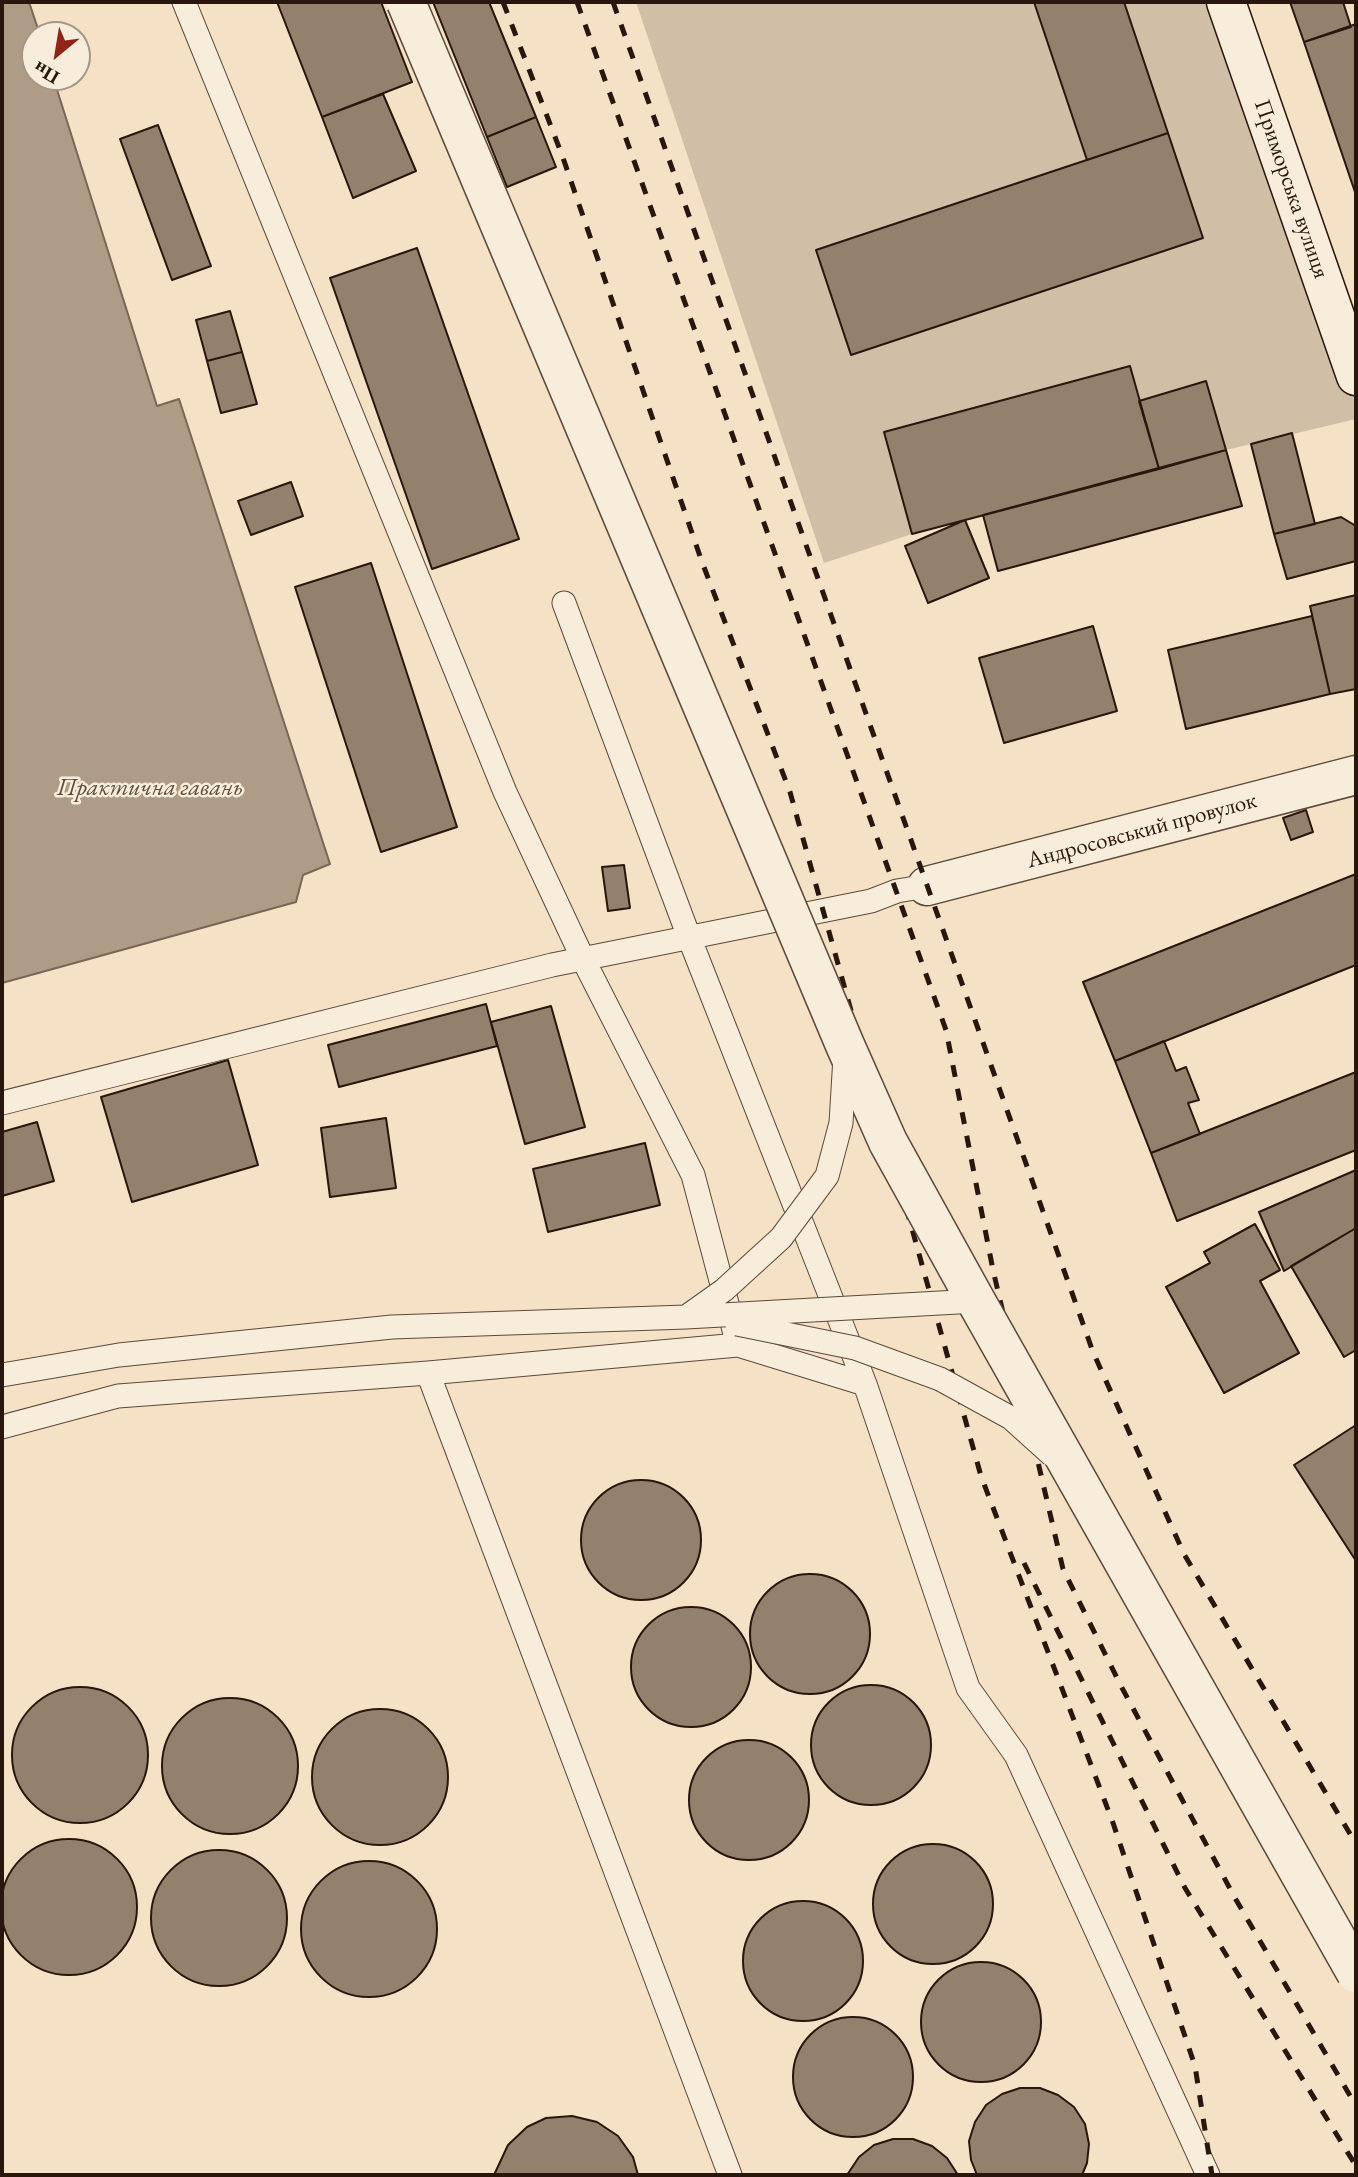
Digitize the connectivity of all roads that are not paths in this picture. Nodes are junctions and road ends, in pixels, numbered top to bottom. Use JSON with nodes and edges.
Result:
{"nodes":[{"id":1,"x":184,"y":2,"type":"edge"},
{"id":2,"x":406,"y":2,"type":"edge"},
{"id":3,"x":1226,"y":2,"type":"edge"},
{"id":4,"x":1356,"y":376,"type":"edge"},
{"id":5,"x":564,"y":603,"type":"dead end"},
{"id":6,"x":1356,"y":775,"type":"edge"},
{"id":7,"x":927,"y":886,"type":"joint"},
{"id":8,"x":689,"y":937,"type":"junction"},
{"id":9,"x":583,"y":959,"type":"junction"},
{"id":10,"x":845,"y":1045,"type":"junction"},
{"id":11,"x":2,"y":1103,"type":"edge"},
{"id":12,"x":975,"y":1301,"type":"junction"},
{"id":13,"x":686,"y":1317,"type":"junction"},
{"id":14,"x":738,"y":1345,"type":"junction"},
{"id":15,"x":428,"y":1373,"type":"junction"},
{"id":16,"x":2,"y":1375,"type":"edge"},
{"id":17,"x":865,"y":1384,"type":"junction"},
{"id":18,"x":2,"y":1427,"type":"edge"},
{"id":19,"x":1078,"y":1479,"type":"junction"},
{"id":20,"x":1356,"y":1973,"type":"edge"},
{"id":21,"x":730,"y":2175,"type":"edge"},
{"id":22,"x":1208,"y":2175,"type":"edge"}],
"edges":[{"from":1,"to":9,"type":"lane"},
{"from":2,"to":10,"type":"street","bridge":true},
{"from":3,"to":4,"type":"street","name":"Приморська вулиця"},
{"from":5,"to":8,"type":"lane"},
{"from":6,"to":7,"type":"street","name":"Андросовський провулок"},
{"from":7,"to":8,"type":"lane"},
{"from":8,"to":9,"type":"lane"},
{"from":8,"to":17,"type":"lane"},
{"from":9,"to":11,"type":"lane"},
{"from":9,"to":14,"type":"lane"},
{"from":10,"to":12,"type":"street","bridge":true},
{"from":10,"to":13,"type":"lane","bridge":true},
{"from":12,"to":13,"type":"lane","bridge":true},
{"from":12,"to":19,"type":"street","bridge":true},
{"from":13,"to":16,"type":"lane","bridge":true},
{"from":13,"to":19,"type":"lane","bridge":true},
{"from":14,"to":15,"type":"lane"},
{"from":14,"to":17,"type":"lane"},
{"from":15,"to":18,"type":"lane"},
{"from":15,"to":21,"type":"lane"},
{"from":17,"to":22,"type":"lane"},
{"from":19,"to":20,"type":"street","bridge":true}]}
